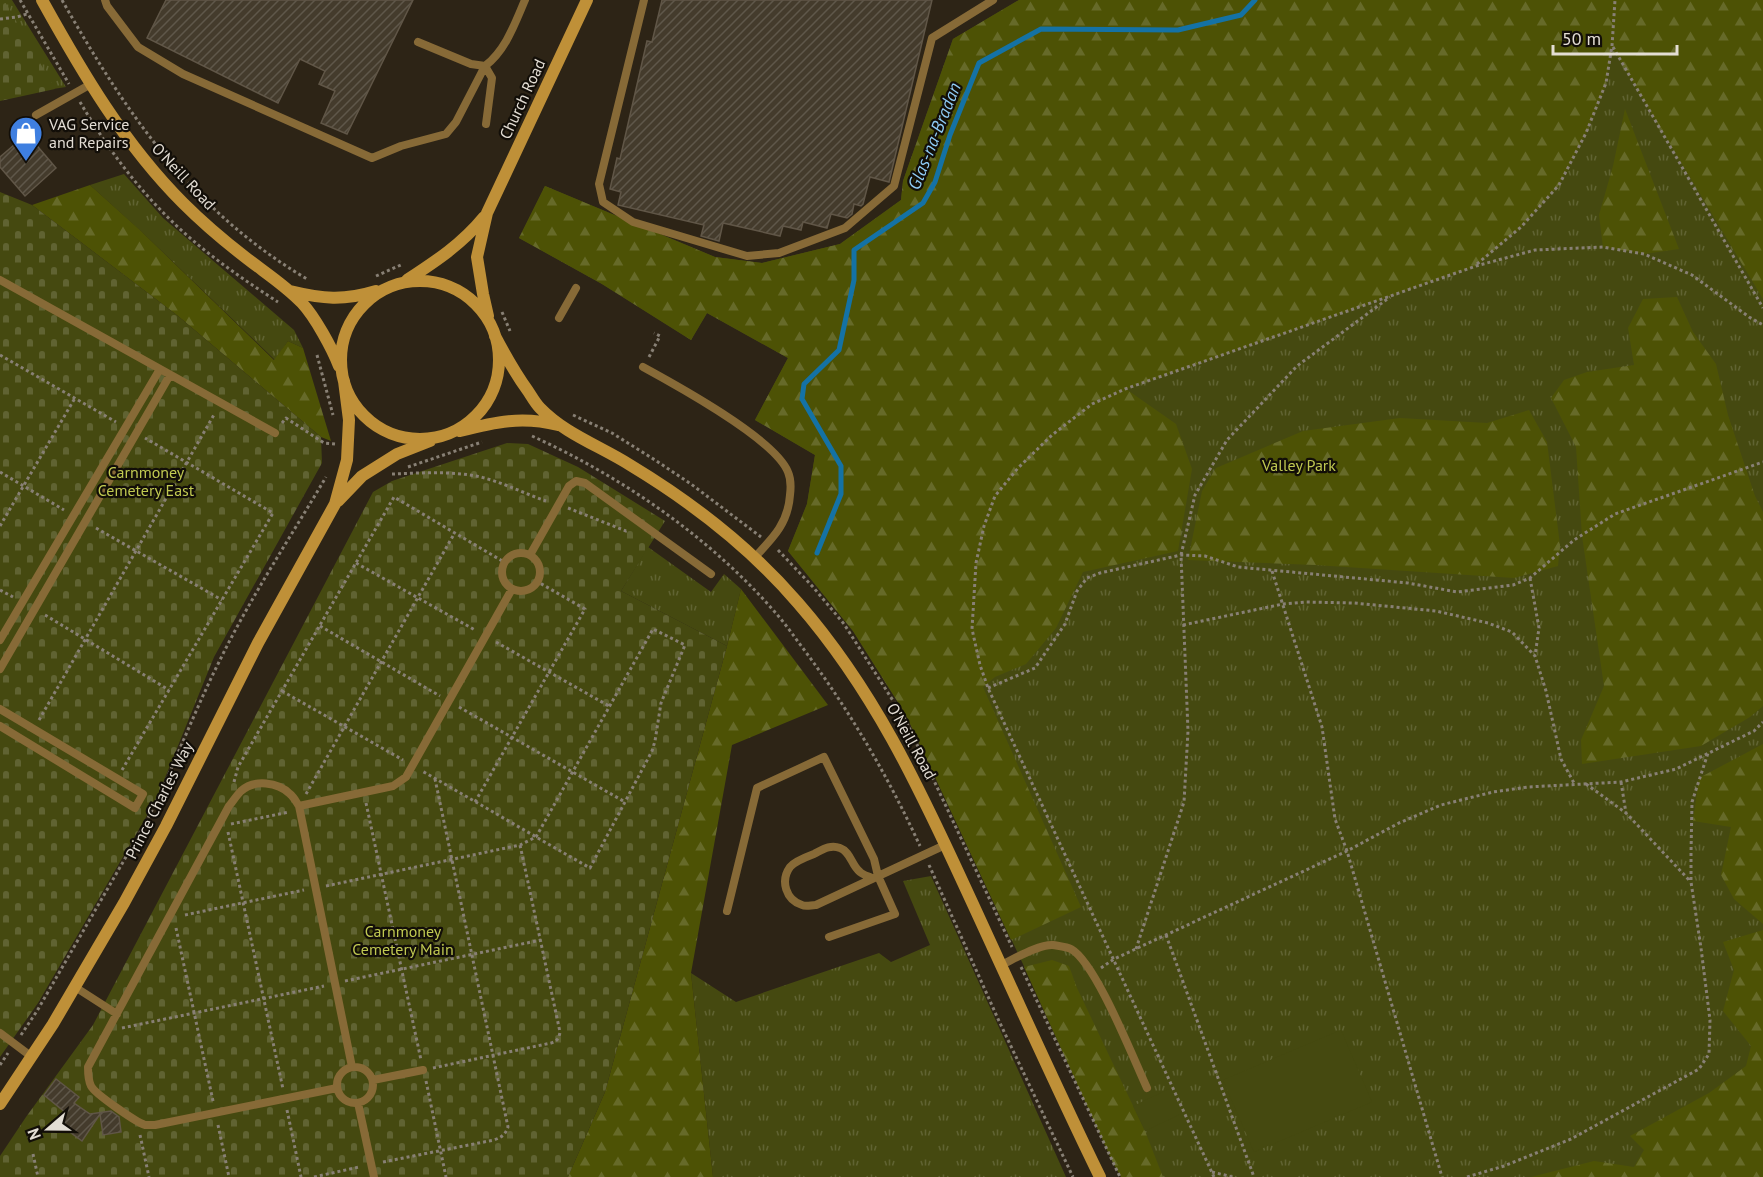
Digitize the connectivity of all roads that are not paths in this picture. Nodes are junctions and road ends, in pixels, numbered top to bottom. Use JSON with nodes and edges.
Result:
{"nodes":[{"id":1,"x":42,"y":0,"type":"edge"},
{"id":2,"x":105,"y":0,"type":"edge"},
{"id":3,"x":525,"y":0,"type":"edge"},
{"id":4,"x":587,"y":0,"type":"edge"},
{"id":5,"x":644,"y":0,"type":"edge"},
{"id":6,"x":993,"y":0,"type":"edge"},
{"id":7,"x":418,"y":42,"type":"dead end"},
{"id":8,"x":485,"y":66,"type":"junction"},
{"id":9,"x":91,"y":84,"type":"junction"},
{"id":10,"x":36,"y":115,"type":"dead end"},
{"id":11,"x":486,"y":124,"type":"dead end"},
{"id":12,"x":487,"y":213,"type":"junction"},
{"id":13,"x":0,"y":280,"type":"edge"},
{"id":14,"x":404,"y":282,"type":"junction"},
{"id":15,"x":576,"y":288,"type":"dead end"},
{"id":16,"x":384,"y":289,"type":"junction"},
{"id":17,"x":289,"y":291,"type":"junction"},
{"id":18,"x":559,"y":318,"type":"dead end"},
{"id":19,"x":493,"y":331,"type":"junction"},
{"id":20,"x":643,"y":367,"type":"road end"},
{"id":21,"x":160,"y":369,"type":"junction"},
{"id":22,"x":170,"y":375,"type":"junction"},
{"id":23,"x":344,"y":380,"type":"junction"},
{"id":24,"x":562,"y":426,"type":"junction"},
{"id":25,"x":275,"y":433,"type":"road end"},
{"id":26,"x":446,"y":435,"type":"junction"},
{"id":27,"x":335,"y":504,"type":"junction"},
{"id":28,"x":530,"y":555,"type":"junction"},
{"id":29,"x":755,"y":557,"type":"junction"},
{"id":30,"x":711,"y":574,"type":"dead end"},
{"id":31,"x":512,"y":590,"type":"junction"},
{"id":32,"x":0,"y":640,"type":"edge"},
{"id":33,"x":0,"y":669,"type":"edge"},
{"id":34,"x":0,"y":709,"type":"edge"},
{"id":35,"x":0,"y":726,"type":"edge"},
{"id":36,"x":299,"y":808,"type":"junction"},
{"id":37,"x":945,"y":844,"type":"junction"},
{"id":38,"x":875,"y":877,"type":"junction"},
{"id":39,"x":727,"y":911,"type":"dead end"},
{"id":40,"x":829,"y":938,"type":"dead end"},
{"id":41,"x":1001,"y":965,"type":"junction"},
{"id":42,"x":75,"y":987,"type":"junction"},
{"id":43,"x":117,"y":1014,"type":"junction"},
{"id":44,"x":0,"y":1033,"type":"edge"},
{"id":45,"x":32,"y":1057,"type":"junction"},
{"id":46,"x":352,"y":1067,"type":"junction"},
{"id":47,"x":423,"y":1070,"type":"road end"},
{"id":48,"x":373,"y":1080,"type":"junction"},
{"id":49,"x":337,"y":1088,"type":"junction"},
{"id":50,"x":1147,"y":1088,"type":"dead end"},
{"id":51,"x":358,"y":1103,"type":"junction"},
{"id":52,"x":0,"y":1104,"type":"edge"},
{"id":53,"x":374,"y":1177,"type":"edge"},
{"id":54,"x":1100,"y":1177,"type":"edge"}],
"edges":[{"from":1,"to":9,"type":"main road","name":"O'Neill Road"},
{"from":2,"to":8,"type":"lane"},
{"from":3,"to":8,"type":"lane"},
{"from":4,"to":12,"type":"main road","name":"Church Road"},
{"from":5,"to":6,"type":"lane"},
{"from":7,"to":8,"type":"lane"},
{"from":8,"to":11,"type":"lane"},
{"from":9,"to":10,"type":"lane"},
{"from":9,"to":17,"type":"main road","name":"O'Neill Road"},
{"from":12,"to":14,"type":"main road","name":"Church Road"},
{"from":12,"to":19,"type":"main road","name":"Church Road"},
{"from":13,"to":21,"type":"lane"},
{"from":14,"to":16,"type":"main road"},
{"from":14,"to":19,"type":"main road"},
{"from":15,"to":18,"type":"lane"},
{"from":16,"to":17,"type":"main road","name":"O'Neill Road"},
{"from":16,"to":23,"type":"main road"},
{"from":17,"to":23,"type":"main road","name":"O'Neill Road"},
{"from":19,"to":24,"type":"main road","name":"O'Neill Road"},
{"from":19,"to":26,"type":"main road"},
{"from":20,"to":29,"type":"lane"},
{"from":21,"to":22,"type":"lane"},
{"from":21,"to":32,"type":"lane"},
{"from":22,"to":25,"type":"lane"},
{"from":22,"to":33,"type":"lane"},
{"from":23,"to":26,"type":"main road"},
{"from":23,"to":27,"type":"main road","name":"Prince Charles Way"},
{"from":24,"to":26,"type":"main road","name":"O'Neill Road"},
{"from":24,"to":29,"type":"main road","name":"O'Neill Road"},
{"from":26,"to":27,"type":"main road","name":"Prince Charles Way"},
{"from":27,"to":42,"type":"main road","name":"Prince Charles Way"},
{"from":28,"to":30,"type":"lane"},
{"from":28,"to":31,"type":"lane"},
{"from":28,"to":31,"type":"lane"},
{"from":29,"to":37,"type":"main road","name":"O'Neill Road"},
{"from":31,"to":36,"type":"lane"},
{"from":34,"to":35,"type":"lane"},
{"from":36,"to":43,"type":"lane"},
{"from":36,"to":46,"type":"lane"},
{"from":37,"to":38,"type":"lane"},
{"from":37,"to":41,"type":"main road","name":"O'Neill Road"},
{"from":38,"to":38,"type":"lane"},
{"from":38,"to":39,"type":"lane"},
{"from":38,"to":40,"type":"lane"},
{"from":41,"to":50,"type":"lane"},
{"from":41,"to":54,"type":"main road","name":"O'Neill Road"},
{"from":42,"to":43,"type":"lane"},
{"from":42,"to":45,"type":"main road","name":"Prince Charles Way"},
{"from":43,"to":49,"type":"lane"},
{"from":44,"to":45,"type":"lane"},
{"from":45,"to":52,"type":"main road","name":"Prince Charles Way"},
{"from":46,"to":48,"type":"lane"},
{"from":46,"to":49,"type":"lane"},
{"from":47,"to":48,"type":"lane"},
{"from":48,"to":51,"type":"lane"},
{"from":49,"to":51,"type":"lane"},
{"from":51,"to":53,"type":"lane"}]}
